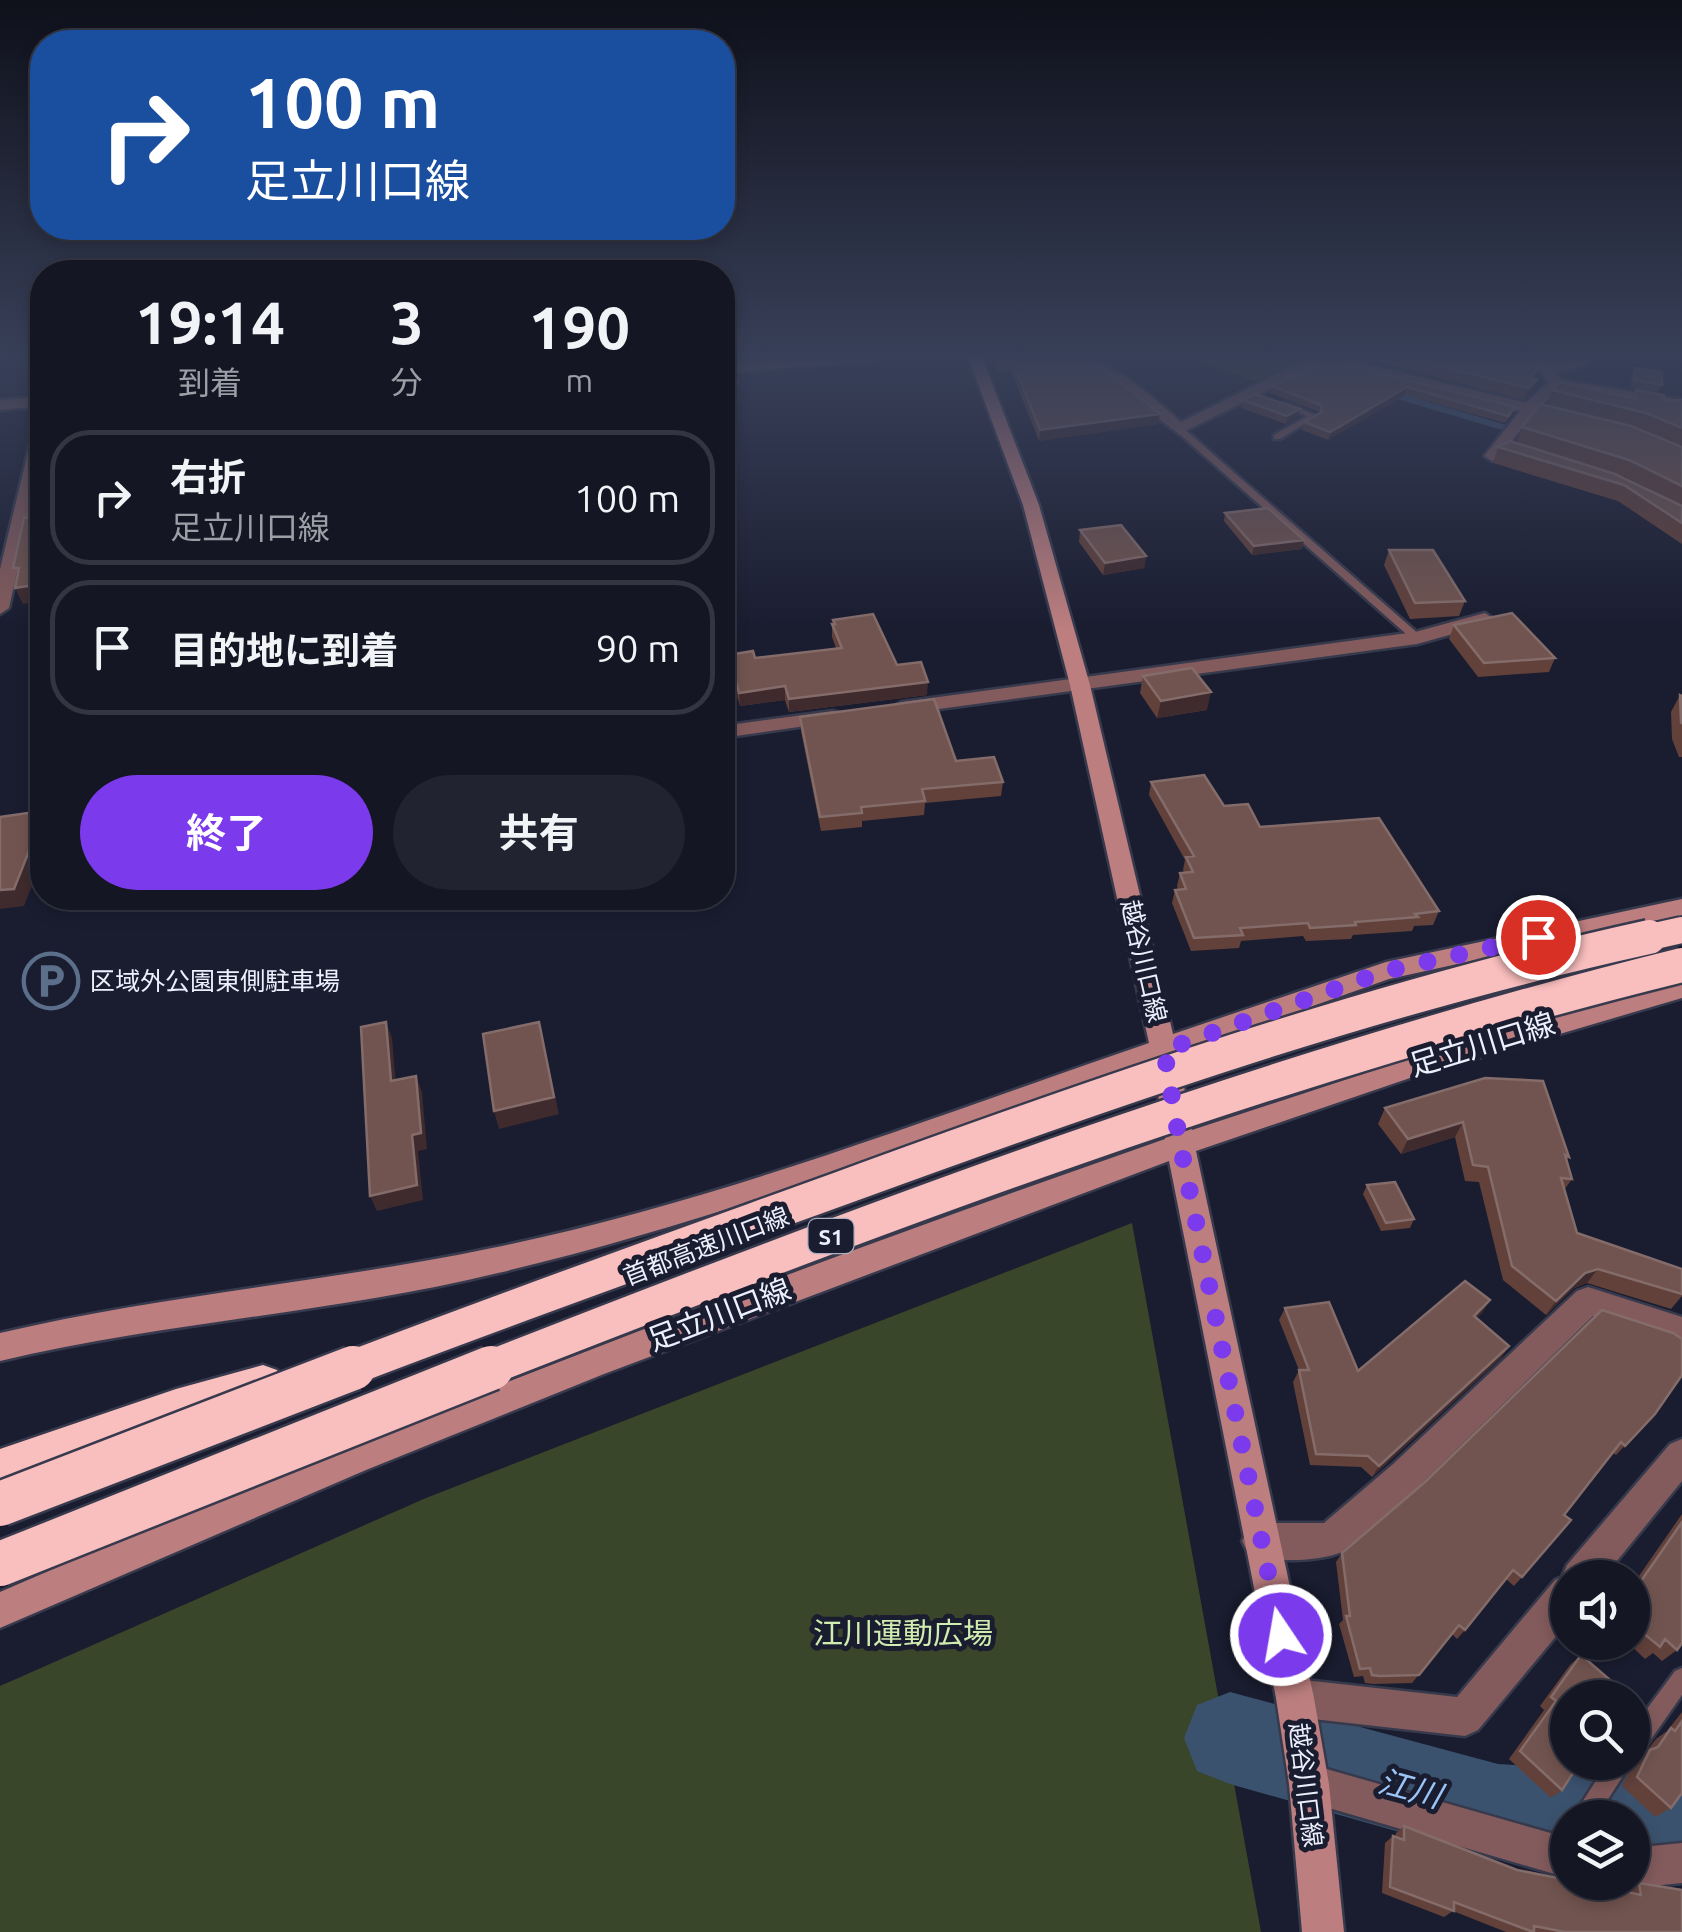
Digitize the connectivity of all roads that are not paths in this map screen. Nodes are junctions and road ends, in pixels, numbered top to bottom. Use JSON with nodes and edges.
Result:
{"nodes":[{"id":1,"x":1009,"y":447,"type":"edge"},
{"id":2,"x":1200,"y":447,"type":"edge"},
{"id":3,"x":1505,"y":447,"type":"edge"},
{"id":4,"x":1502,"y":451,"type":"edge"},
{"id":5,"x":30,"y":479,"type":"edge"},
{"id":6,"x":0,"y":608,"type":"edge"},
{"id":7,"x":1485,"y":620,"type":"edge"},
{"id":8,"x":1418,"y":638,"type":"junction"},
{"id":9,"x":1080,"y":685,"type":"junction"},
{"id":10,"x":735,"y":730,"type":"edge"},
{"id":11,"x":1682,"y":907,"type":"edge"},
{"id":12,"x":1682,"y":930,"type":"edge"},
{"id":13,"x":1682,"y":965,"type":"edge"},
{"id":14,"x":1682,"y":989,"type":"edge"},
{"id":15,"x":1164,"y":1050,"type":"junction"},
{"id":16,"x":1180,"y":1144,"type":"junction"},
{"id":17,"x":1682,"y":1332,"type":"edge"},
{"id":18,"x":435,"y":1336,"type":"junction"},
{"id":19,"x":0,"y":1347,"type":"edge"},
{"id":20,"x":0,"y":1469,"type":"edge"},
{"id":21,"x":1677,"y":1470,"type":"edge"},
{"id":22,"x":0,"y":1504,"type":"edge"},
{"id":23,"x":1260,"y":1541,"type":"junction"},
{"id":24,"x":1596,"y":1560,"type":"edge"},
{"id":25,"x":0,"y":1564,"type":"edge"},
{"id":26,"x":0,"y":1610,"type":"edge"},
{"id":27,"x":1550,"y":1615,"type":"edge"},
{"id":28,"x":1682,"y":1678,"type":"edge"},
{"id":29,"x":1295,"y":1698,"type":"junction"},
{"id":30,"x":1650,"y":1722,"type":"edge"},
{"id":31,"x":1309,"y":1784,"type":"junction"},
{"id":32,"x":1550,"y":1853,"type":"edge"},
{"id":33,"x":1682,"y":1863,"type":"edge"},
{"id":34,"x":1650,"y":1866,"type":"edge"},
{"id":35,"x":1323,"y":1932,"type":"edge"}],
"edges":[{"from":1,"to":9,"type":"main road","name":"越谷川口線"},
{"from":2,"to":8,"type":"lane"},
{"from":3,"to":4,"type":"street"},
{"from":5,"to":6,"type":"street"},
{"from":7,"to":8,"type":"street"},
{"from":8,"to":9,"type":"street"},
{"from":9,"to":10,"type":"street"},
{"from":9,"to":15,"type":"main road","name":"越谷川口線"},
{"from":11,"to":15,"type":"main road"},
{"from":12,"to":18,"type":"highway","name":"首都高速川口線","number":"S1","bridge":true},
{"from":13,"to":25,"type":"highway","name":"首都高速川口線","number":"S1","bridge":true},
{"from":14,"to":16,"type":"main road","name":"足立川口線"},
{"from":15,"to":16,"type":"main road","name":"越谷川口線"},
{"from":15,"to":19,"type":"main road"},
{"from":16,"to":23,"type":"main road","name":"越谷川口線"},
{"from":16,"to":26,"type":"main road","name":"足立川口線"},
{"from":17,"to":23,"type":"street"},
{"from":18,"to":20,"type":"highway","bridge":true},
{"from":18,"to":22,"type":"highway","name":"首都高速川口線","number":"S1","bridge":true},
{"from":21,"to":24,"type":"street"},
{"from":23,"to":29,"type":"main road","name":"越谷川口線"},
{"from":27,"to":29,"type":"street"},
{"from":28,"to":30,"type":"lane"},
{"from":29,"to":31,"type":"main road","name":"越谷川口線"},
{"from":31,"to":32,"type":"street"},
{"from":31,"to":35,"type":"main road","name":"越谷川口線"},
{"from":33,"to":34,"type":"street"}]}
